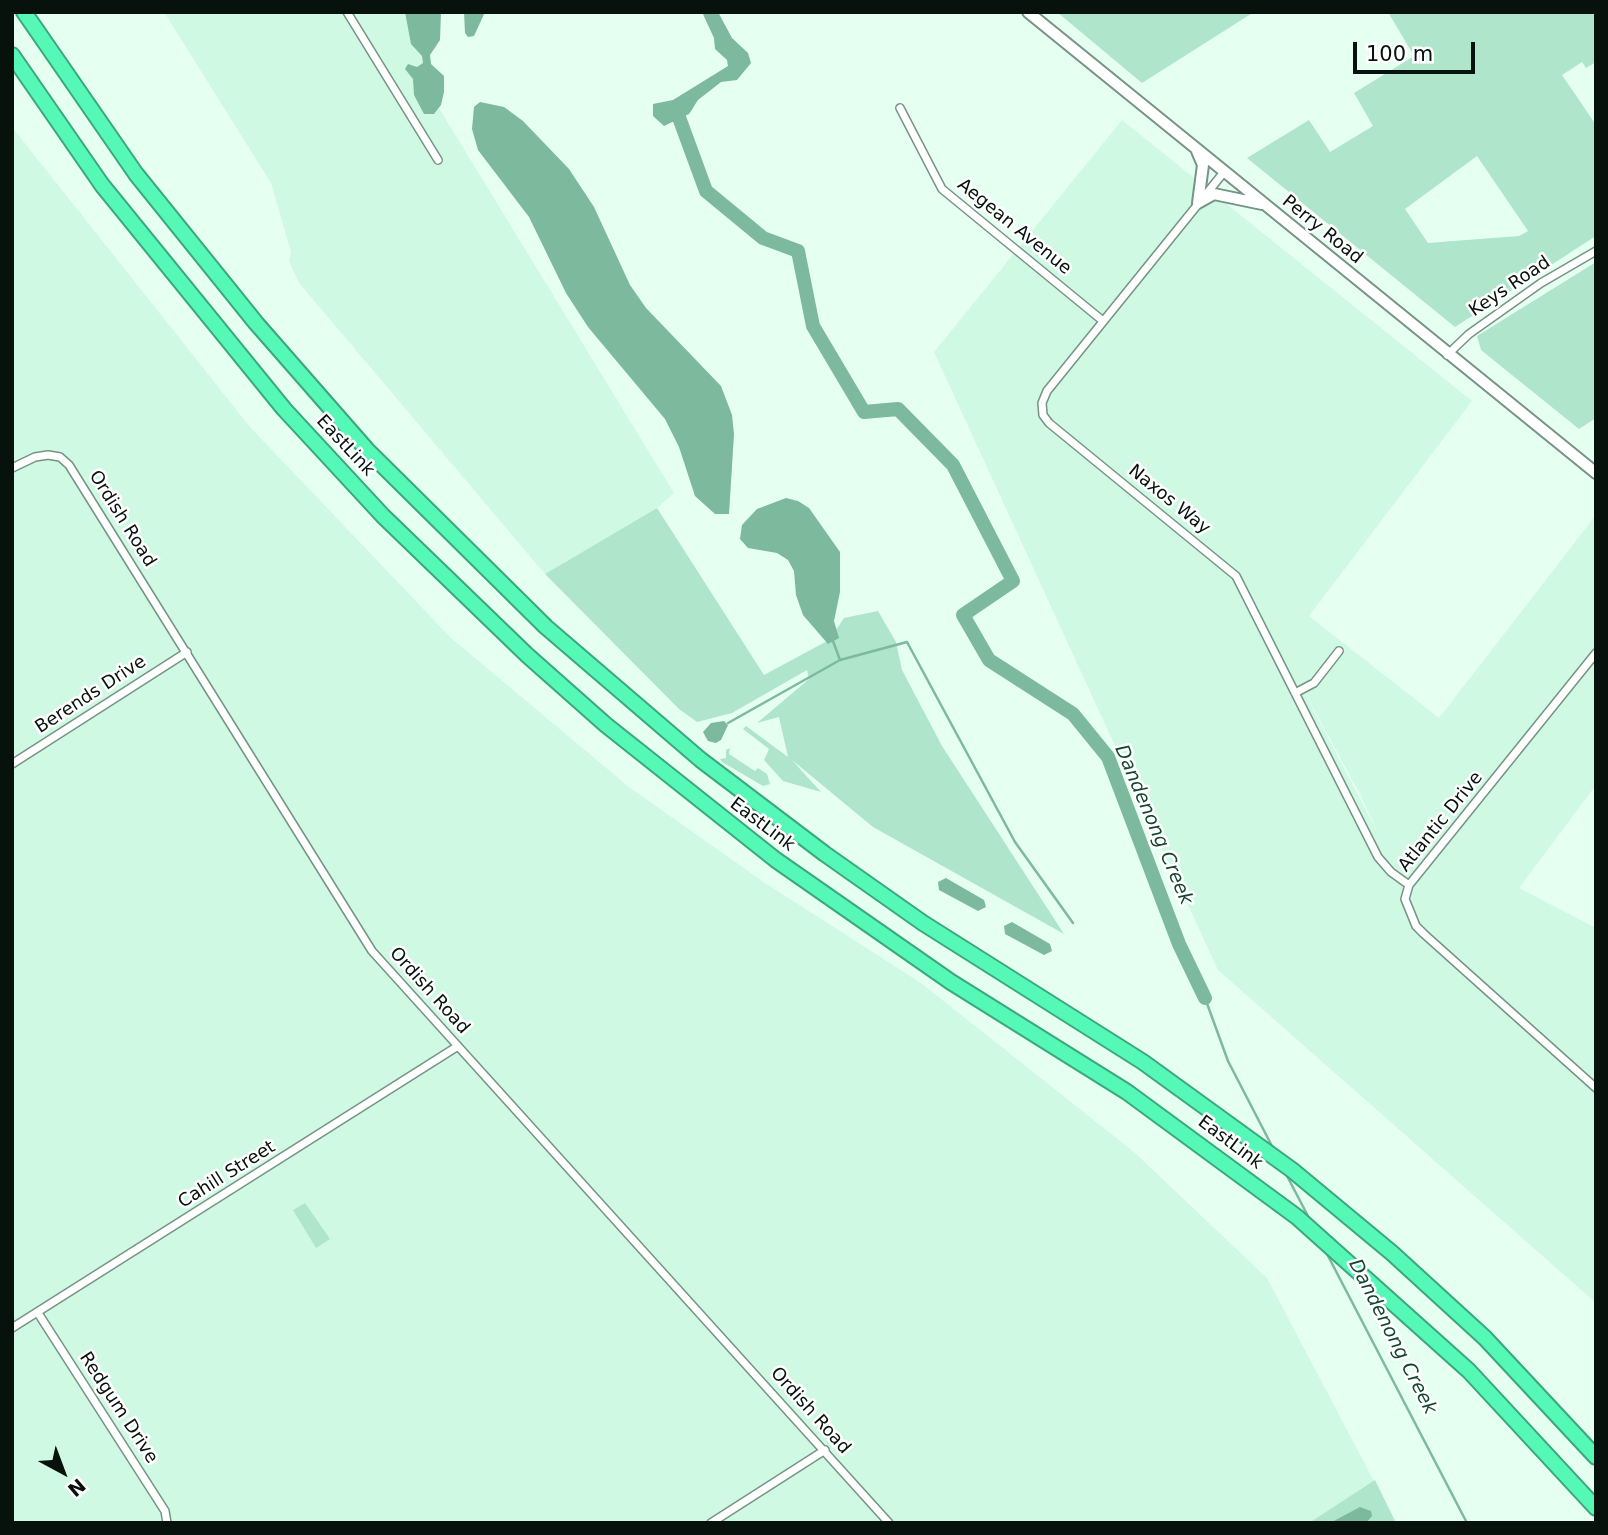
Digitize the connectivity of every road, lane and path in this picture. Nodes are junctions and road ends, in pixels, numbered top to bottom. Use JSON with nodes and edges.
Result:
{"nodes":[{"id":1,"x":24,"y":12,"type":"edge"},
{"id":2,"x":346,"y":12,"type":"edge"},
{"id":3,"x":1028,"y":12,"type":"edge"},
{"id":4,"x":12,"y":55,"type":"edge"},
{"id":5,"x":900,"y":108,"type":"dead end"},
{"id":6,"x":1196,"y":150,"type":"junction"},
{"id":7,"x":438,"y":160,"type":"dead end"},
{"id":8,"x":1224,"y":172,"type":"junction"},
{"id":9,"x":1198,"y":203,"type":"junction"},
{"id":10,"x":1262,"y":204,"type":"junction"},
{"id":11,"x":1596,"y":251,"type":"edge"},
{"id":12,"x":1103,"y":321,"type":"junction"},
{"id":13,"x":1447,"y":355,"type":"junction"},
{"id":14,"x":12,"y":468,"type":"edge"},
{"id":15,"x":1596,"y":474,"type":"edge"},
{"id":16,"x":1339,"y":651,"type":"dead end"},
{"id":17,"x":187,"y":652,"type":"junction"},
{"id":18,"x":1596,"y":653,"type":"edge"},
{"id":19,"x":1295,"y":693,"type":"junction"},
{"id":20,"x":12,"y":764,"type":"edge"},
{"id":21,"x":1409,"y":885,"type":"junction"},
{"id":22,"x":458,"y":1046,"type":"junction"},
{"id":23,"x":1596,"y":1088,"type":"edge"},
{"id":24,"x":38,"y":1312,"type":"junction"},
{"id":25,"x":12,"y":1328,"type":"edge"},
{"id":26,"x":825,"y":1450,"type":"junction"},
{"id":27,"x":1596,"y":1457,"type":"edge"},
{"id":28,"x":1596,"y":1508,"type":"edge"},
{"id":29,"x":167,"y":1523,"type":"edge"},
{"id":30,"x":711,"y":1523,"type":"edge"},
{"id":31,"x":889,"y":1523,"type":"edge"}],
"edges":[{"from":1,"to":27,"type":"highway","name":"EastLink"},
{"from":2,"to":7,"type":"street"},
{"from":3,"to":6,"type":"main road","name":"Perry Road"},
{"from":4,"to":28,"type":"highway","name":"EastLink"},
{"from":5,"to":12,"type":"street","name":"Aegean Avenue"},
{"from":6,"to":8,"type":"main road","name":"Perry Road"},
{"from":6,"to":9,"type":"main road"},
{"from":8,"to":9,"type":"street","name":"Naxos Way"},
{"from":8,"to":10,"type":"main road","name":"Perry Road"},
{"from":9,"to":10,"type":"main road"},
{"from":9,"to":12,"type":"street","name":"Naxos Way"},
{"from":10,"to":13,"type":"main road","name":"Perry Road"},
{"from":11,"to":13,"type":"street","name":"Keys Road"},
{"from":12,"to":19,"type":"street","name":"Naxos Way"},
{"from":13,"to":15,"type":"main road","name":"Perry Road"},
{"from":14,"to":17,"type":"street","name":"Ordish Road"},
{"from":16,"to":19,"type":"street"},
{"from":17,"to":20,"type":"street","name":"Berends Drive"},
{"from":17,"to":22,"type":"street","name":"Ordish Road"},
{"from":18,"to":21,"type":"street","name":"Atlantic Drive"},
{"from":19,"to":21,"type":"street","name":"Naxos Way"},
{"from":21,"to":23,"type":"street","name":"Atlantic Drive"},
{"from":22,"to":24,"type":"street","name":"Cahill Street"},
{"from":22,"to":26,"type":"street","name":"Ordish Road"},
{"from":24,"to":25,"type":"street","name":"Cahill Street"},
{"from":24,"to":29,"type":"street","name":"Redgum Drive"},
{"from":26,"to":30,"type":"street"},
{"from":26,"to":31,"type":"street","name":"Ordish Road"}]}
